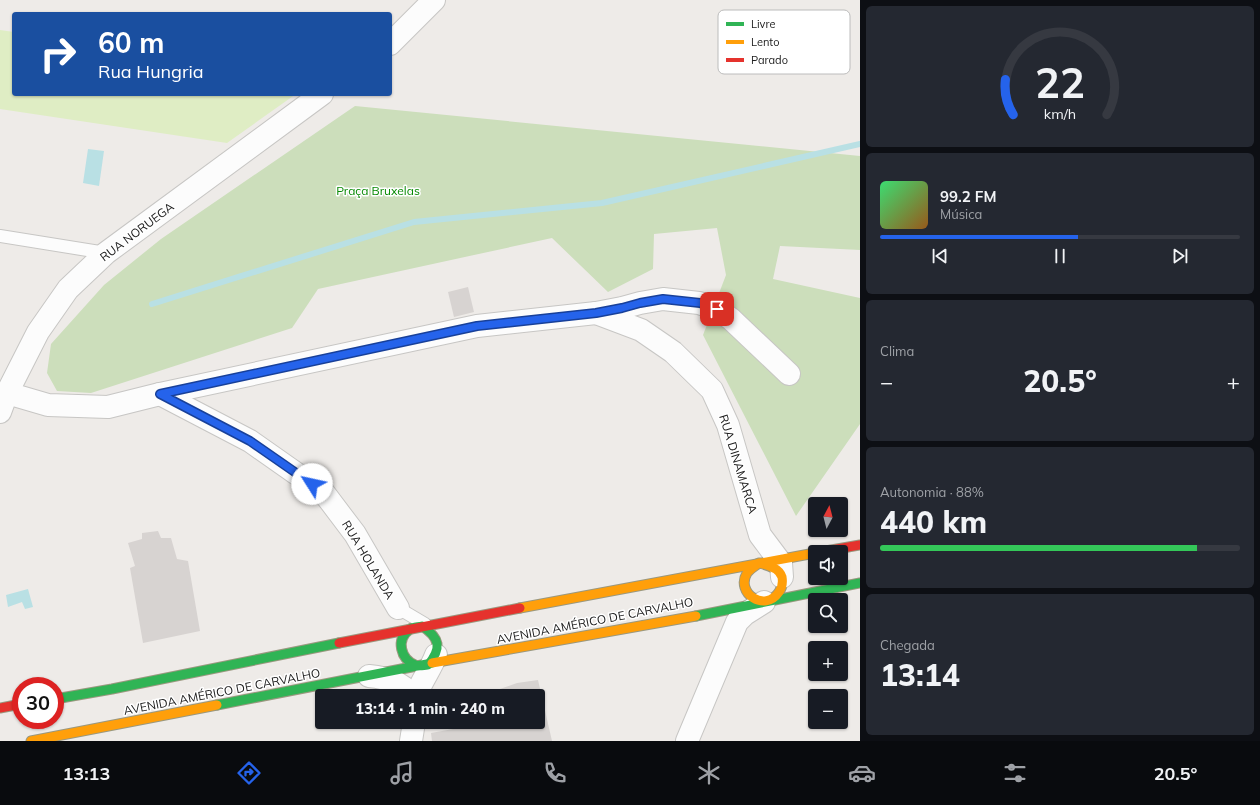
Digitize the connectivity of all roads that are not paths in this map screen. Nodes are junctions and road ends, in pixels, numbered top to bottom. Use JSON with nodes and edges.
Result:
{"nodes":[{"id":1,"x":434,"y":0,"type":"edge"},
{"id":2,"x":392,"y":42,"type":"edge"},
{"id":3,"x":319,"y":96,"type":"edge"},
{"id":4,"x":0,"y":236,"type":"edge"},
{"id":5,"x":106,"y":254,"type":"junction"},
{"id":6,"x":596,"y":313,"type":"junction"},
{"id":7,"x":789,"y":374,"type":"dead end"},
{"id":8,"x":160,"y":394,"type":"junction"},
{"id":9,"x":3,"y":403,"type":"edge"},
{"id":10,"x":860,"y":545,"type":"edge"},
{"id":11,"x":848,"y":547,"type":"edge"},
{"id":12,"x":808,"y":555,"type":"edge"},
{"id":13,"x":763,"y":568,"type":"junction"},
{"id":14,"x":860,"y":583,"type":"edge"},
{"id":15,"x":766,"y":602,"type":"junction"},
{"id":16,"x":398,"y":608,"type":"junction"},
{"id":17,"x":702,"y":613,"type":"junction"},
{"id":18,"x":427,"y":628,"type":"junction"},
{"id":19,"x":404,"y":630,"type":"junction"},
{"id":20,"x":400,"y":643,"type":"joint"},
{"id":21,"x":727,"y":649,"type":"junction"},
{"id":22,"x":428,"y":662,"type":"junction"},
{"id":23,"x":369,"y":676,"type":"junction"},
{"id":24,"x":407,"y":689,"type":"edge"},
{"id":25,"x":419,"y":689,"type":"edge"},
{"id":26,"x":64,"y":697,"type":"edge"},
{"id":27,"x":12,"y":706,"type":"edge"},
{"id":28,"x":0,"y":708,"type":"edge"},
{"id":29,"x":413,"y":729,"type":"edge"},
{"id":30,"x":31,"y":741,"type":"edge"},
{"id":31,"x":411,"y":741,"type":"edge"},
{"id":32,"x":687,"y":741,"type":"edge"}],
"edges":[{"from":1,"to":2,"type":"street"},
{"from":3,"to":5,"type":"street","name":"RUA NORUEGA"},
{"from":4,"to":5,"type":"lane"},
{"from":5,"to":9,"type":"street","name":"RUA NORUEGA"},
{"from":6,"to":7,"type":"street"},
{"from":6,"to":8,"type":"street"},
{"from":6,"to":13,"type":"street","name":"RUA DINAMARCA"},
{"from":8,"to":9,"type":"street"},
{"from":8,"to":16,"type":"street","name":"RUA HOLANDA"},
{"from":10,"to":11,"type":"main road"},
{"from":12,"to":13,"type":"main road","name":"AVENIDA AMÉRICO DE CARVALHO"},
{"from":13,"to":15,"type":"main road"},
{"from":13,"to":15,"type":"main road"},
{"from":13,"to":18,"type":"main road","name":"AVENIDA AMÉRICO DE CARVALHO"},
{"from":14,"to":15,"type":"main road","name":"AVENIDA AMÉRICO DE CARVALHO"},
{"from":15,"to":17,"type":"main road","name":"AVENIDA AMÉRICO DE CARVALHO"},
{"from":15,"to":21,"type":"street"},
{"from":16,"to":18,"type":"lane","name":"RUA HOLANDA"},
{"from":16,"to":19,"type":"lane","name":"RUA HOLANDA"},
{"from":17,"to":21,"type":"street"},
{"from":17,"to":22,"type":"main road","name":"AVENIDA AMÉRICO DE CARVALHO"},
{"from":18,"to":19,"type":"main road","name":"AVENIDA AMÉRICO DE CARVALHO"},
{"from":18,"to":22,"type":"main road"},
{"from":19,"to":20,"type":"lane","name":"RUA HOLANDA"},
{"from":19,"to":26,"type":"main road","name":"AVENIDA AMÉRICO DE CARVALHO"},
{"from":20,"to":22,"type":"main road"},
{"from":21,"to":32,"type":"street"},
{"from":22,"to":23,"type":"main road","name":"AVENIDA AMÉRICO DE CARVALHO"},
{"from":22,"to":25,"type":"street"},
{"from":23,"to":24,"type":"street"},
{"from":23,"to":30,"type":"main road","name":"AVENIDA AMÉRICO DE CARVALHO"},
{"from":27,"to":28,"type":"main road"},
{"from":29,"to":31,"type":"street"}]}
